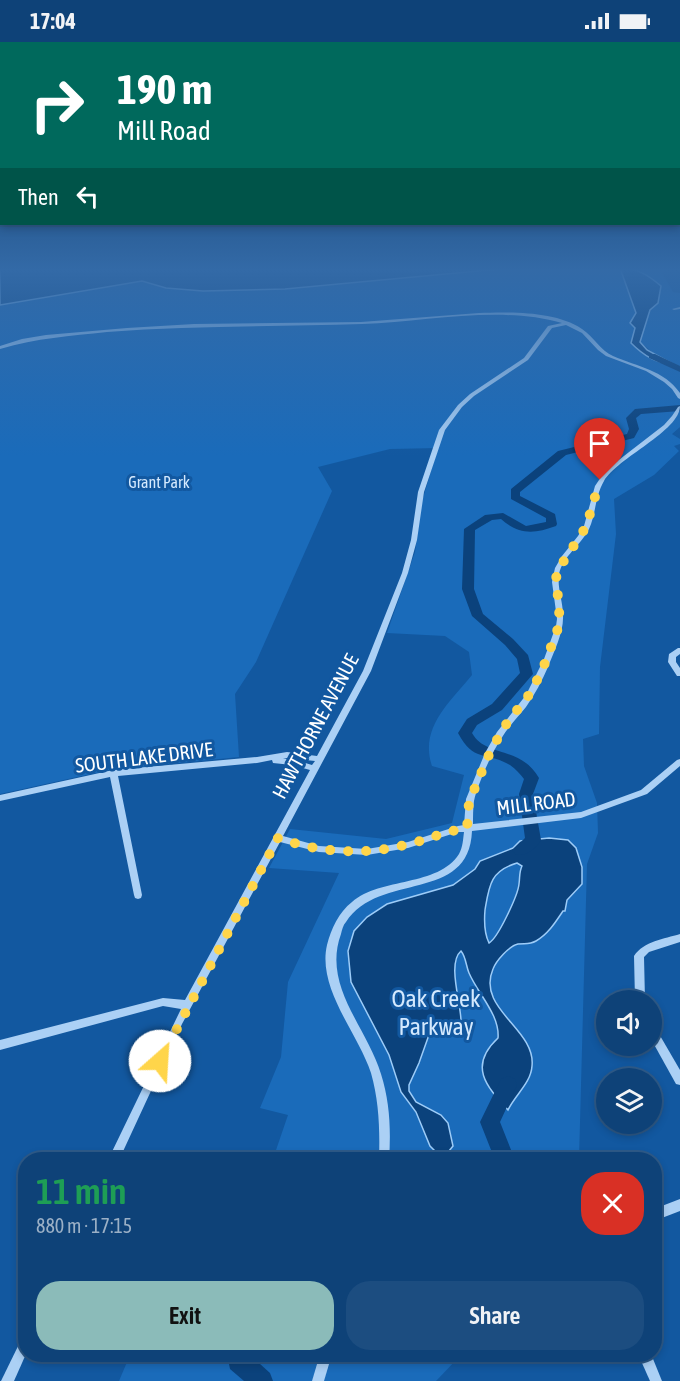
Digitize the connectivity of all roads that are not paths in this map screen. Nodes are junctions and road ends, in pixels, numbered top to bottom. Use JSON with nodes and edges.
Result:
{"nodes":[{"id":1,"x":113,"y":330,"type":"edge"},
{"id":2,"x":547,"y":330,"type":"edge"},
{"id":3,"x":581,"y":330,"type":"edge"},
{"id":4,"x":0,"y":348,"type":"edge"},
{"id":5,"x":680,"y":397,"type":"edge"},
{"id":6,"x":679,"y":410,"type":"edge"},
{"id":7,"x":677,"y":651,"type":"edge"},
{"id":8,"x":680,"y":674,"type":"edge"},
{"id":9,"x":320,"y":759,"type":"junction"},
{"id":10,"x":257,"y":760,"type":"junction"},
{"id":11,"x":680,"y":762,"type":"edge"},
{"id":12,"x":315,"y":769,"type":"junction"},
{"id":13,"x":113,"y":773,"type":"junction"},
{"id":14,"x":0,"y":798,"type":"edge"},
{"id":15,"x":467,"y":828,"type":"junction"},
{"id":16,"x":278,"y":838,"type":"junction"},
{"id":17,"x":138,"y":895,"type":"dead end"},
{"id":18,"x":680,"y":938,"type":"edge"},
{"id":19,"x":640,"y":990,"type":"edge"},
{"id":20,"x":188,"y":1005,"type":"junction"},
{"id":21,"x":0,"y":1045,"type":"edge"},
{"id":22,"x":662,"y":1049,"type":"edge"},
{"id":23,"x":680,"y":1080,"type":"edge"},
{"id":24,"x":117,"y":1152,"type":"edge"},
{"id":25,"x":384,"y":1152,"type":"edge"},
{"id":26,"x":680,"y":1205,"type":"edge"},
{"id":27,"x":662,"y":1212,"type":"edge"},
{"id":28,"x":18,"y":1358,"type":"edge"},
{"id":29,"x":324,"y":1362,"type":"edge"},
{"id":30,"x":648,"y":1362,"type":"edge"},
{"id":31,"x":7,"y":1381,"type":"edge"},
{"id":32,"x":318,"y":1381,"type":"edge"},
{"id":33,"x":656,"y":1381,"type":"edge"}],
"edges":[{"from":1,"to":4,"type":"street"},
{"from":2,"to":9,"type":"street","name":"HAWTHORNE AVENUE"},
{"from":3,"to":5,"type":"street"},
{"from":6,"to":15,"type":"street"},
{"from":7,"to":8,"type":"street"},
{"from":9,"to":10,"type":"street","name":"SOUTH LAKE DRIVE"},
{"from":9,"to":12,"type":"street","name":"HAWTHORNE AVENUE"},
{"from":10,"to":12,"type":"street","name":"SOUTH LAKE DRIVE"},
{"from":10,"to":13,"type":"street","name":"SOUTH LAKE DRIVE"},
{"from":11,"to":15,"type":"street","name":"MILL ROAD"},
{"from":12,"to":16,"type":"street","name":"HAWTHORNE AVENUE"},
{"from":13,"to":14,"type":"street","name":"SOUTH LAKE DRIVE"},
{"from":13,"to":17,"type":"street"},
{"from":15,"to":16,"type":"street","name":"MILL ROAD"},
{"from":15,"to":25,"type":"street"},
{"from":16,"to":20,"type":"street","name":"HAWTHORNE AVENUE"},
{"from":18,"to":19,"type":"street"},
{"from":20,"to":21,"type":"street"},
{"from":20,"to":24,"type":"street","name":"HAWTHORNE AVENUE"},
{"from":22,"to":23,"type":"street"},
{"from":26,"to":27,"type":"street"},
{"from":28,"to":31,"type":"street"},
{"from":29,"to":32,"type":"street"},
{"from":30,"to":33,"type":"street"}]}
